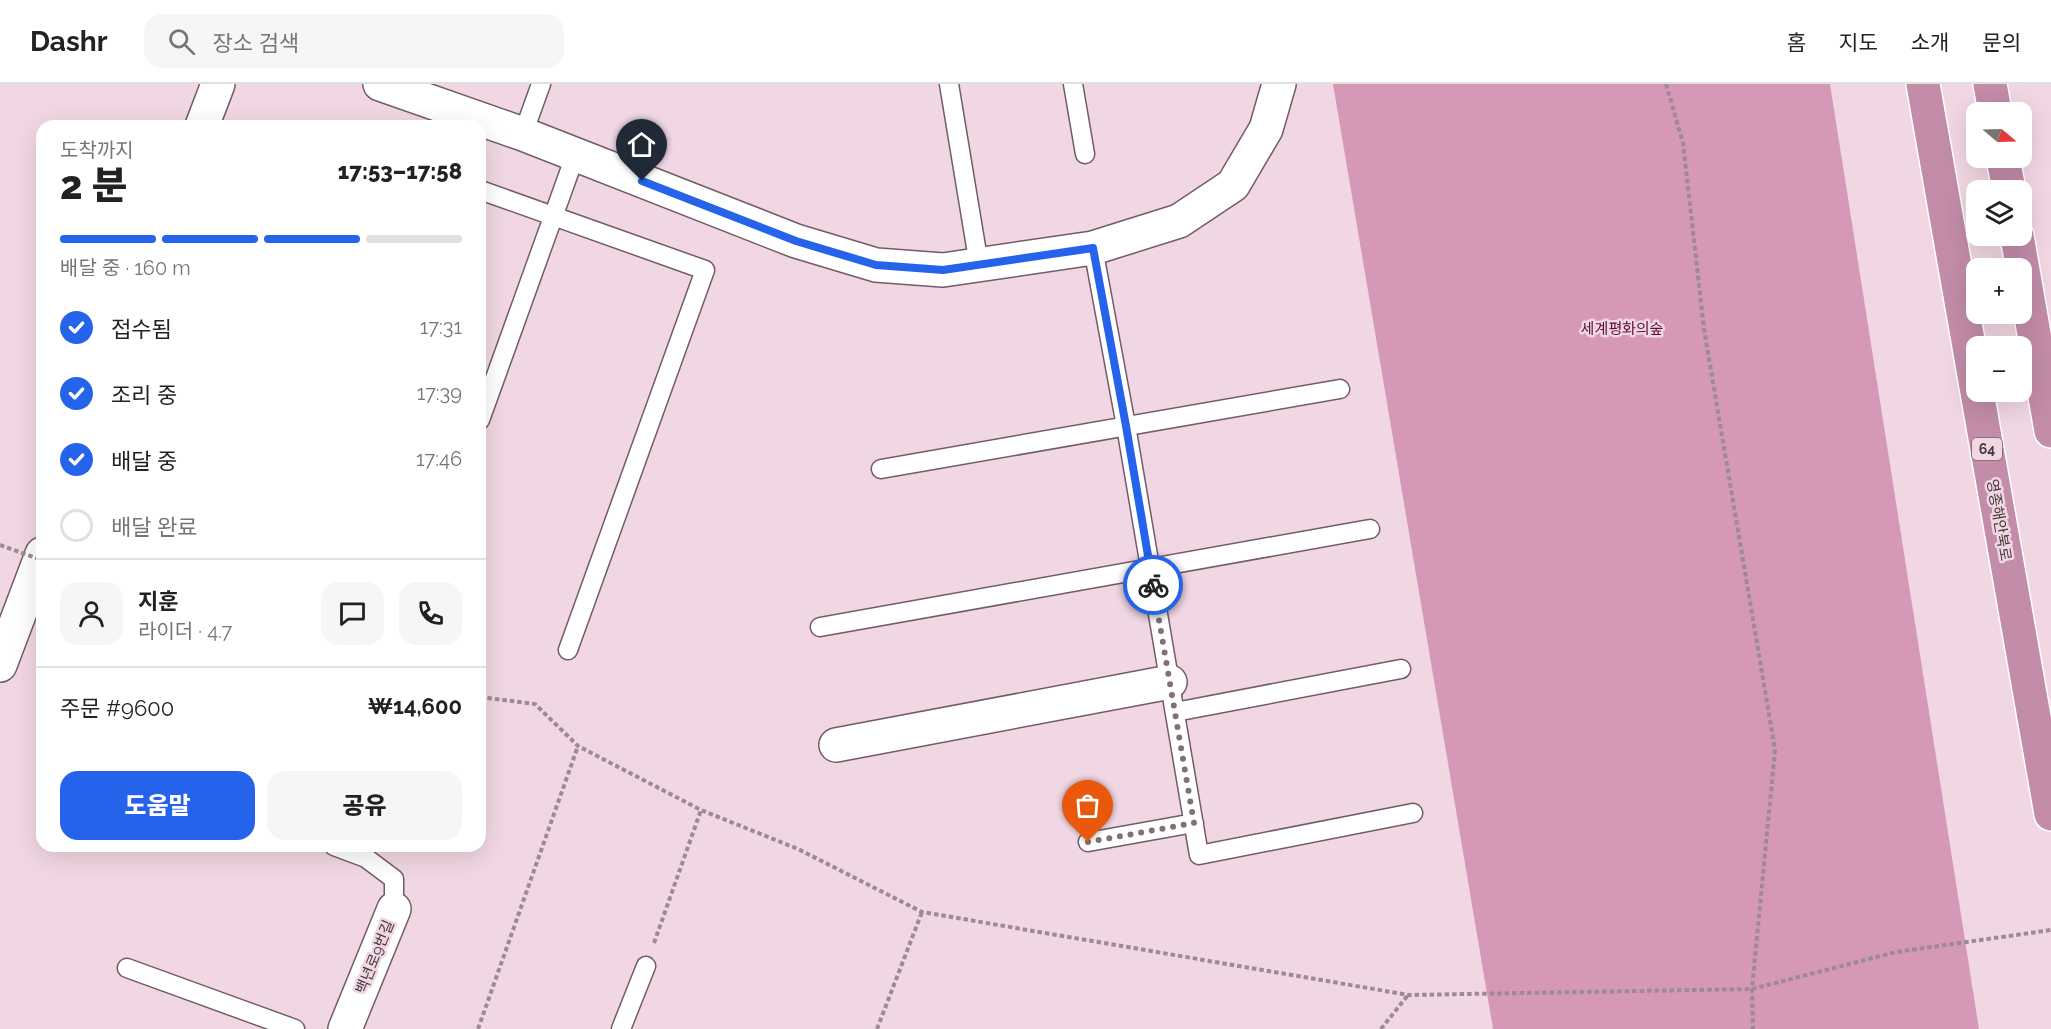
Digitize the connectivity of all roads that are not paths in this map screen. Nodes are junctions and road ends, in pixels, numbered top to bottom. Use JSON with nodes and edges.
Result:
{"nodes":[{"id":1,"x":380,"y":84,"type":"edge"},
{"id":2,"x":542,"y":84,"type":"edge"},
{"id":3,"x":949,"y":84,"type":"edge"},
{"id":4,"x":1073,"y":84,"type":"edge"},
{"id":5,"x":1279,"y":84,"type":"edge"},
{"id":6,"x":1923,"y":84,"type":"edge"},
{"id":7,"x":1990,"y":84,"type":"edge"},
{"id":8,"x":211,"y":86,"type":"edge"},
{"id":9,"x":1993,"y":102,"type":"edge"},
{"id":10,"x":203,"y":120,"type":"edge"},
{"id":11,"x":483,"y":120,"type":"edge"},
{"id":12,"x":486,"y":121,"type":"edge"},
{"id":13,"x":523,"y":134,"type":"junction"},
{"id":14,"x":1085,"y":154,"type":"dead end"},
{"id":15,"x":575,"y":156,"type":"junction"},
{"id":16,"x":486,"y":192,"type":"edge"},
{"id":17,"x":554,"y":217,"type":"junction"},
{"id":18,"x":2019,"y":246,"type":"edge"},
{"id":19,"x":1093,"y":248,"type":"junction"},
{"id":20,"x":979,"y":265,"type":"junction"},
{"id":21,"x":1340,"y":389,"type":"dead end"},
{"id":22,"x":486,"y":404,"type":"edge"},
{"id":23,"x":1126,"y":426,"type":"junction"},
{"id":24,"x":2051,"y":431,"type":"edge"},
{"id":25,"x":881,"y":470,"type":"dead end"},
{"id":26,"x":1370,"y":529,"type":"dead end"},
{"id":27,"x":1150,"y":569,"type":"junction"},
{"id":28,"x":36,"y":570,"type":"edge"},
{"id":29,"x":820,"y":627,"type":"dead end"},
{"id":30,"x":568,"y":650,"type":"dead end"},
{"id":31,"x":0,"y":665,"type":"edge"},
{"id":32,"x":1401,"y":669,"type":"dead end"},
{"id":33,"x":1173,"y":697,"type":"junction"},
{"id":34,"x":836,"y":745,"type":"dead end"},
{"id":35,"x":1413,"y":813,"type":"dead end"},
{"id":36,"x":2051,"y":814,"type":"edge"},
{"id":37,"x":1194,"y":823,"type":"junction"},
{"id":38,"x":1088,"y":842,"type":"dead end"},
{"id":39,"x":350,"y":852,"type":"edge"},
{"id":40,"x":394,"y":909,"type":"joint"},
{"id":41,"x":646,"y":966,"type":"road end"},
{"id":42,"x":127,"y":968,"type":"dead end"},
{"id":43,"x":295,"y":1029,"type":"edge"},
{"id":44,"x":345,"y":1029,"type":"edge"},
{"id":45,"x":621,"y":1029,"type":"edge"}],
"edges":[{"from":1,"to":11,"type":"street"},
{"from":2,"to":13,"type":"lane"},
{"from":3,"to":20,"type":"lane"},
{"from":4,"to":14,"type":"lane"},
{"from":5,"to":19,"type":"street"},
{"from":6,"to":36,"type":"highway","name":"영종해안북로","number":"64"},
{"from":7,"to":9,"type":"highway"},
{"from":8,"to":10,"type":"street"},
{"from":12,"to":13,"type":"street"},
{"from":13,"to":15,"type":"street"},
{"from":15,"to":17,"type":"lane"},
{"from":15,"to":20,"type":"street"},
{"from":16,"to":17,"type":"lane"},
{"from":17,"to":22,"type":"lane"},
{"from":17,"to":30,"type":"lane"},
{"from":18,"to":24,"type":"highway"},
{"from":19,"to":20,"type":"street"},
{"from":19,"to":23,"type":"lane"},
{"from":21,"to":23,"type":"lane"},
{"from":23,"to":25,"type":"lane"},
{"from":23,"to":27,"type":"lane"},
{"from":26,"to":27,"type":"lane"},
{"from":27,"to":29,"type":"lane"},
{"from":27,"to":33,"type":"lane"},
{"from":28,"to":31,"type":"street"},
{"from":32,"to":33,"type":"lane"},
{"from":33,"to":34,"type":"street"},
{"from":33,"to":37,"type":"lane"},
{"from":35,"to":37,"type":"lane"},
{"from":37,"to":38,"type":"lane"},
{"from":39,"to":40,"type":"lane","name":"백년로9번길"},
{"from":40,"to":44,"type":"street","name":"백년로9번길"},
{"from":41,"to":45,"type":"lane"},
{"from":42,"to":43,"type":"lane"}]}
